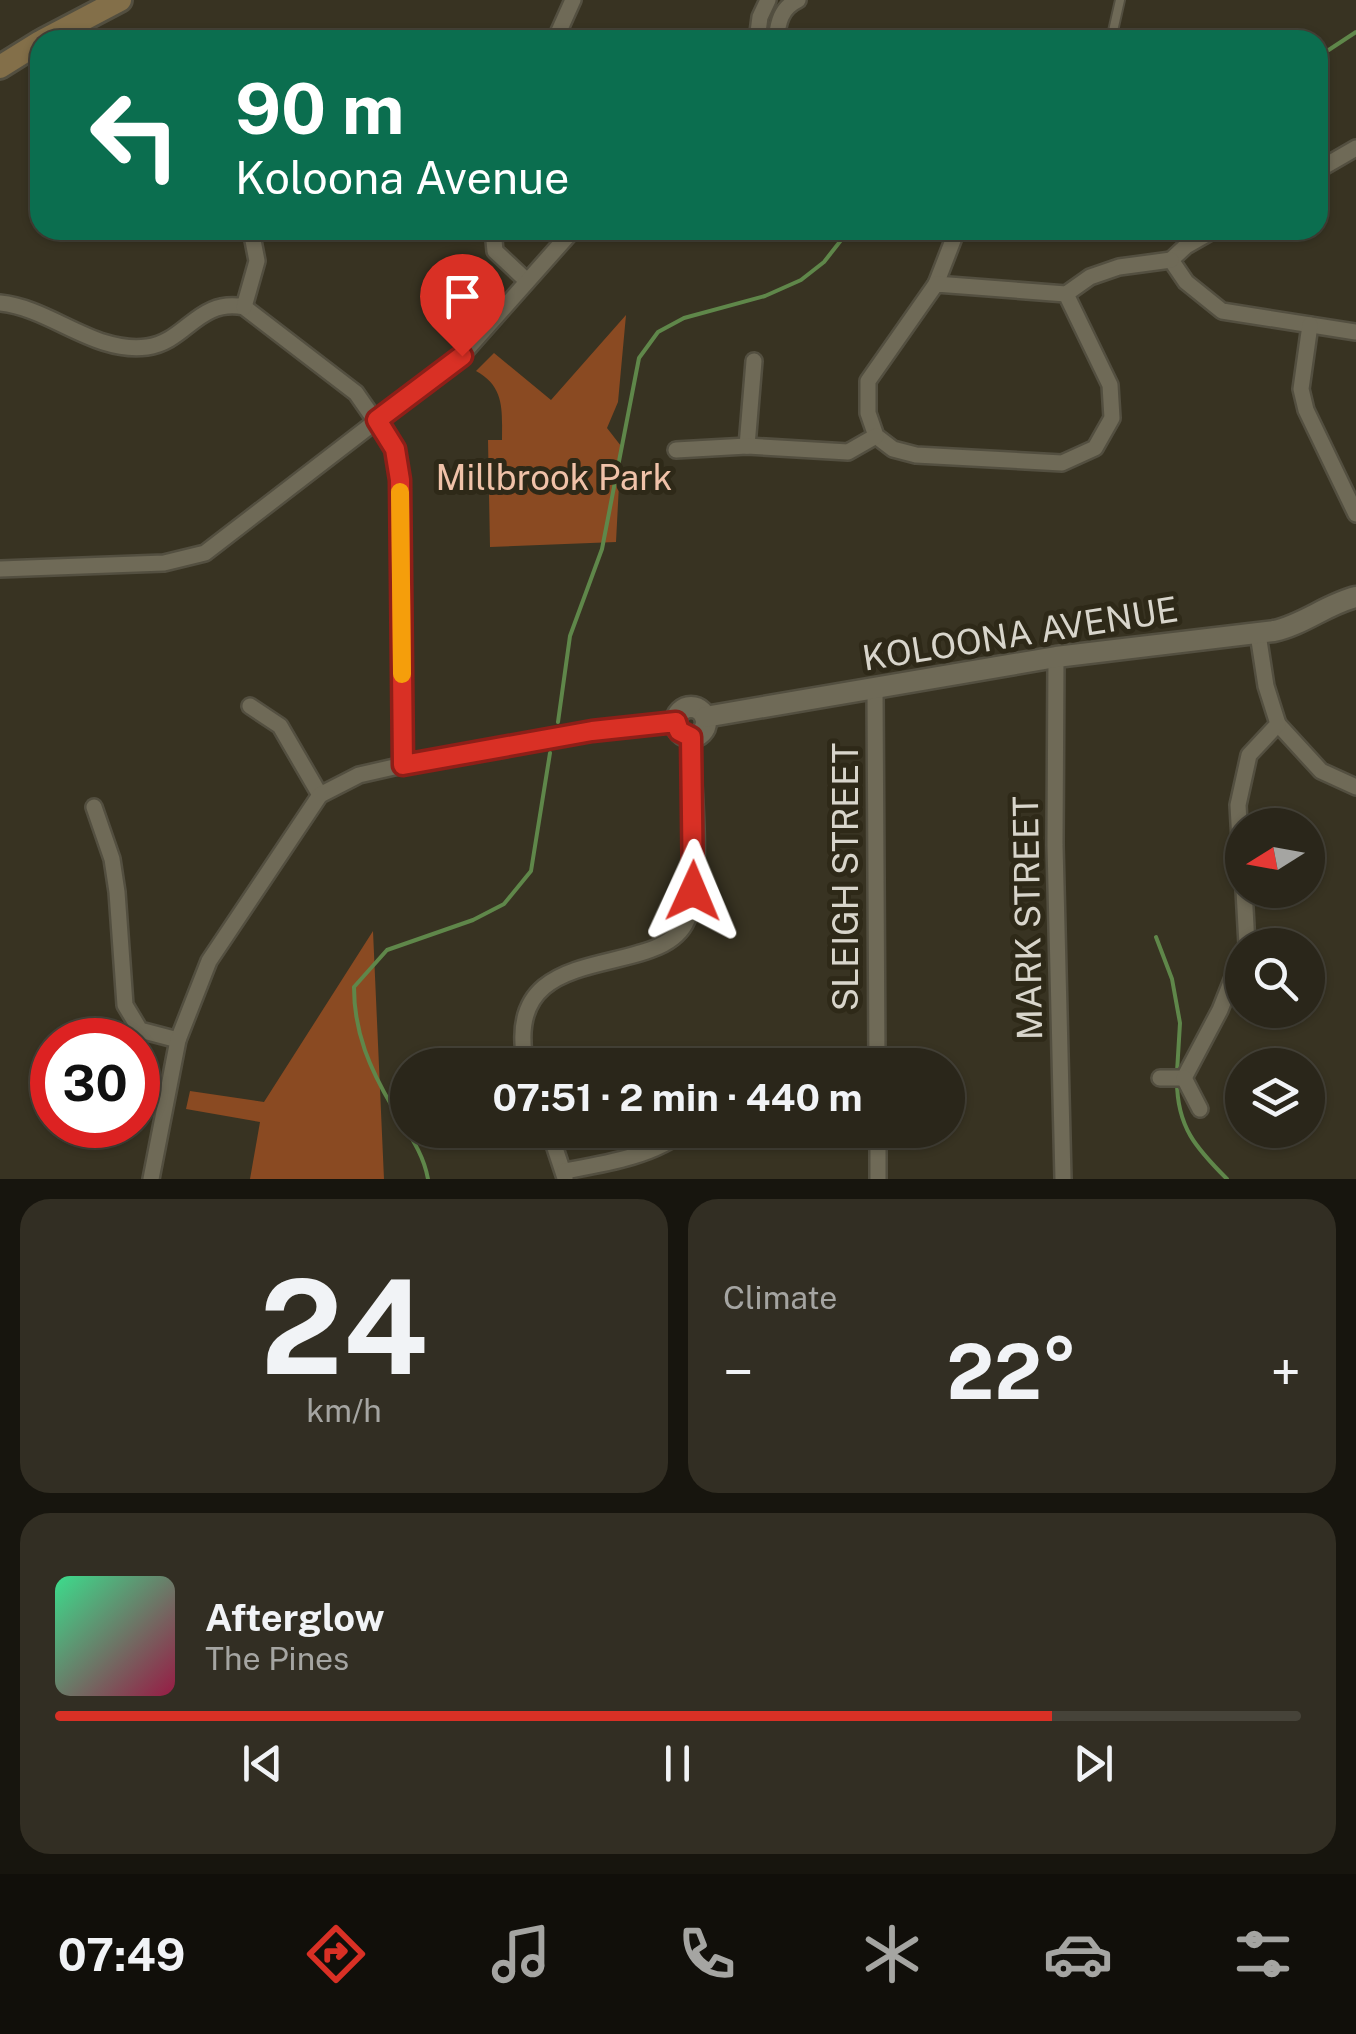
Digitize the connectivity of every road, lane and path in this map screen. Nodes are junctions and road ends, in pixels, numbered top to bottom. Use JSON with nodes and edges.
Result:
{"nodes":[{"id":1,"x":120,"y":0,"type":"edge"},
{"id":2,"x":572,"y":0,"type":"edge"},
{"id":3,"x":768,"y":0,"type":"edge"},
{"id":4,"x":798,"y":0,"type":"edge"},
{"id":5,"x":1120,"y":0,"type":"edge"},
{"id":6,"x":63,"y":30,"type":"edge"},
{"id":7,"x":559,"y":30,"type":"edge"},
{"id":8,"x":758,"y":30,"type":"edge"},
{"id":9,"x":777,"y":30,"type":"edge"},
{"id":10,"x":1113,"y":30,"type":"edge"},
{"id":11,"x":30,"y":49,"type":"edge"},
{"id":12,"x":0,"y":68,"type":"edge"},
{"id":13,"x":1356,"y":148,"type":"edge"},
{"id":14,"x":1328,"y":164,"type":"edge"},
{"id":15,"x":253,"y":240,"type":"edge"},
{"id":16,"x":494,"y":240,"type":"edge"},
{"id":17,"x":564,"y":240,"type":"edge"},
{"id":18,"x":954,"y":240,"type":"edge"},
{"id":19,"x":1196,"y":240,"type":"edge"},
{"id":20,"x":1170,"y":260,"type":"junction"},
{"id":21,"x":527,"y":281,"type":"junction"},
{"id":22,"x":936,"y":284,"type":"junction"},
{"id":23,"x":1066,"y":294,"type":"junction"},
{"id":24,"x":0,"y":304,"type":"edge"},
{"id":25,"x":244,"y":307,"type":"junction"},
{"id":26,"x":1310,"y":326,"type":"junction"},
{"id":27,"x":1356,"y":332,"type":"edge"},
{"id":28,"x":754,"y":361,"type":"dead end"},
{"id":29,"x":377,"y":420,"type":"junction"},
{"id":30,"x":876,"y":436,"type":"junction"},
{"id":31,"x":746,"y":446,"type":"junction"},
{"id":32,"x":676,"y":450,"type":"dead end"},
{"id":33,"x":1356,"y":514,"type":"edge"},
{"id":34,"x":0,"y":569,"type":"edge"},
{"id":35,"x":1356,"y":582,"type":"edge"},
{"id":36,"x":1348,"y":598,"type":"edge"},
{"id":37,"x":1258,"y":634,"type":"junction"},
{"id":38,"x":1056,"y":657,"type":"junction"},
{"id":39,"x":874,"y":689,"type":"junction"},
{"id":40,"x":250,"y":706,"type":"dead end"},
{"id":41,"x":1278,"y":724,"type":"junction"},
{"id":42,"x":683,"y":729,"type":"junction"},
{"id":43,"x":403,"y":765,"type":"junction"},
{"id":44,"x":1356,"y":786,"type":"edge"},
{"id":45,"x":320,"y":795,"type":"junction"},
{"id":46,"x":94,"y":807,"type":"dead end"},
{"id":47,"x":1238,"y":808,"type":"edge"},
{"id":48,"x":1225,"y":998,"type":"edge"},
{"id":49,"x":178,"y":1040,"type":"junction"},
{"id":50,"x":524,"y":1048,"type":"edge"},
{"id":51,"x":878,"y":1048,"type":"edge"},
{"id":52,"x":1160,"y":1078,"type":"dead end"},
{"id":53,"x":1184,"y":1078,"type":"junction"},
{"id":54,"x":1200,"y":1108,"type":"dead end"},
{"id":55,"x":555,"y":1148,"type":"edge"},
{"id":56,"x":651,"y":1148,"type":"edge"},
{"id":57,"x":878,"y":1148,"type":"edge"},
{"id":58,"x":565,"y":1175,"type":"edge"},
{"id":59,"x":150,"y":1179,"type":"edge"},
{"id":60,"x":878,"y":1179,"type":"edge"},
{"id":61,"x":1063,"y":1179,"type":"edge"}],
"edges":[{"from":1,"to":6,"type":"main road"},
{"from":2,"to":7,"type":"street"},
{"from":3,"to":8,"type":"street"},
{"from":4,"to":9,"type":"street"},
{"from":5,"to":10,"type":"lane"},
{"from":11,"to":12,"type":"main road"},
{"from":13,"to":14,"type":"street"},
{"from":15,"to":25,"type":"street"},
{"from":16,"to":21,"type":"street"},
{"from":17,"to":21,"type":"street"},
{"from":18,"to":22,"type":"street"},
{"from":19,"to":20,"type":"street"},
{"from":20,"to":23,"type":"street"},
{"from":20,"to":26,"type":"street"},
{"from":21,"to":29,"type":"street"},
{"from":22,"to":23,"type":"street"},
{"from":22,"to":30,"type":"street"},
{"from":23,"to":30,"type":"street"},
{"from":24,"to":25,"type":"street"},
{"from":25,"to":29,"type":"street"},
{"from":26,"to":27,"type":"street"},
{"from":26,"to":33,"type":"street"},
{"from":28,"to":31,"type":"street"},
{"from":29,"to":34,"type":"street"},
{"from":29,"to":43,"type":"street"},
{"from":30,"to":31,"type":"street"},
{"from":31,"to":32,"type":"street"},
{"from":35,"to":36,"type":"street","name":"KOLOONA AVENUE"},
{"from":36,"to":37,"type":"street","name":"KOLOONA AVENUE"},
{"from":37,"to":38,"type":"street","name":"KOLOONA AVENUE"},
{"from":37,"to":41,"type":"street"},
{"from":38,"to":39,"type":"street","name":"KOLOONA AVENUE"},
{"from":38,"to":61,"type":"street","name":"MARK STREET"},
{"from":39,"to":42,"type":"street","name":"KOLOONA AVENUE"},
{"from":39,"to":51,"type":"street","name":"SLEIGH STREET"},
{"from":40,"to":45,"type":"street"},
{"from":41,"to":44,"type":"street"},
{"from":41,"to":47,"type":"street"},
{"from":42,"to":43,"type":"street"},
{"from":42,"to":50,"type":"street"},
{"from":43,"to":45,"type":"street"},
{"from":45,"to":49,"type":"street"},
{"from":46,"to":49,"type":"street"},
{"from":48,"to":53,"type":"street"},
{"from":49,"to":59,"type":"street"},
{"from":52,"to":53,"type":"street"},
{"from":53,"to":54,"type":"street"},
{"from":55,"to":58,"type":"street"},
{"from":56,"to":58,"type":"street"},
{"from":57,"to":60,"type":"street"}]}
